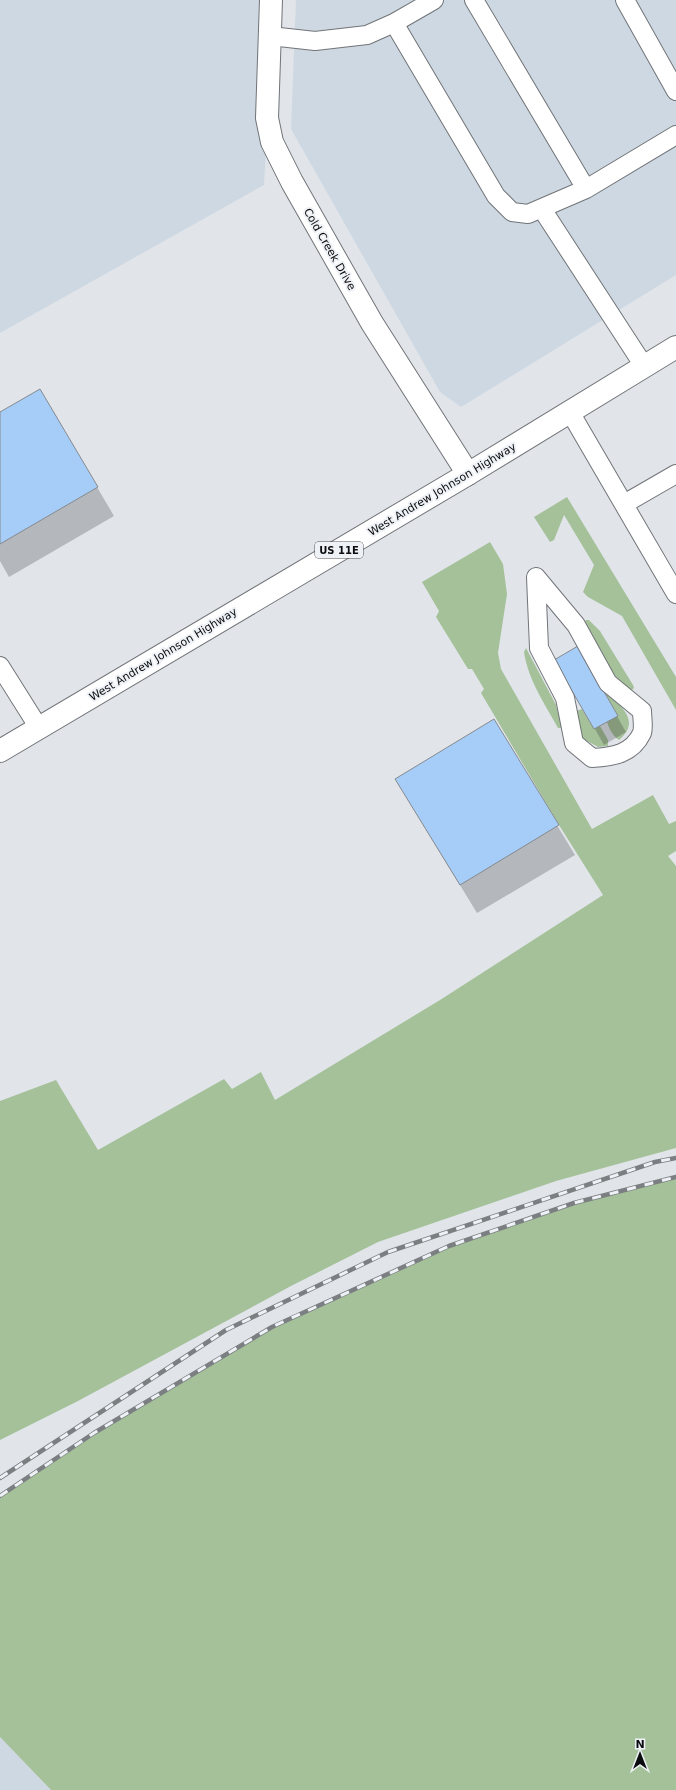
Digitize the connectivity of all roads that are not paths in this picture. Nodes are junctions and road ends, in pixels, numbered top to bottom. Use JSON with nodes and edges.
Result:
{"nodes":[{"id":1,"x":271,"y":0,"type":"edge"},
{"id":2,"x":434,"y":0,"type":"edge"},
{"id":3,"x":474,"y":0,"type":"edge"},
{"id":4,"x":625,"y":0,"type":"edge"},
{"id":5,"x":394,"y":23,"type":"junction"},
{"id":6,"x":270,"y":36,"type":"junction"},
{"id":7,"x":676,"y":91,"type":"edge"},
{"id":8,"x":676,"y":135,"type":"edge"},
{"id":9,"x":586,"y":189,"type":"junction"},
{"id":10,"x":542,"y":209,"type":"junction"},
{"id":11,"x":676,"y":347,"type":"edge"},
{"id":12,"x":644,"y":366,"type":"junction"},
{"id":13,"x":570,"y":412,"type":"junction"},
{"id":14,"x":468,"y":474,"type":"junction"},
{"id":15,"x":676,"y":474,"type":"edge"},
{"id":16,"x":624,"y":504,"type":"junction"},
{"id":17,"x":536,"y":577,"type":"joint"},
{"id":18,"x":676,"y":594,"type":"edge"},
{"id":19,"x":0,"y":666,"type":"edge"},
{"id":20,"x":39,"y":728,"type":"junction"},
{"id":21,"x":0,"y":751,"type":"edge"}],
"edges":[{"from":1,"to":6,"type":"main road","name":"Cold Creek Drive"},
{"from":2,"to":5,"type":"lane"},
{"from":3,"to":9,"type":"lane"},
{"from":4,"to":7,"type":"lane"},
{"from":5,"to":6,"type":"lane"},
{"from":5,"to":10,"type":"lane"},
{"from":6,"to":14,"type":"main road","name":"Cold Creek Drive"},
{"from":8,"to":9,"type":"lane"},
{"from":9,"to":10,"type":"lane"},
{"from":10,"to":12,"type":"lane"},
{"from":11,"to":12,"type":"main road","name":"West Andrew Johnson Highway","number":"US 11E"},
{"from":12,"to":13,"type":"main road","name":"West Andrew Johnson Highway","number":"US 11E"},
{"from":13,"to":14,"type":"main road","name":"West Andrew Johnson Highway","number":"US 11E"},
{"from":13,"to":16,"type":"lane"},
{"from":14,"to":20,"type":"main road","name":"West Andrew Johnson Highway","number":"US 11E"},
{"from":15,"to":16,"type":"lane"},
{"from":16,"to":18,"type":"lane"},
{"from":17,"to":17,"type":"lane"},
{"from":19,"to":20,"type":"lane"},
{"from":20,"to":21,"type":"main road","name":"West Andrew Johnson Highway","number":"US 11E"}]}
